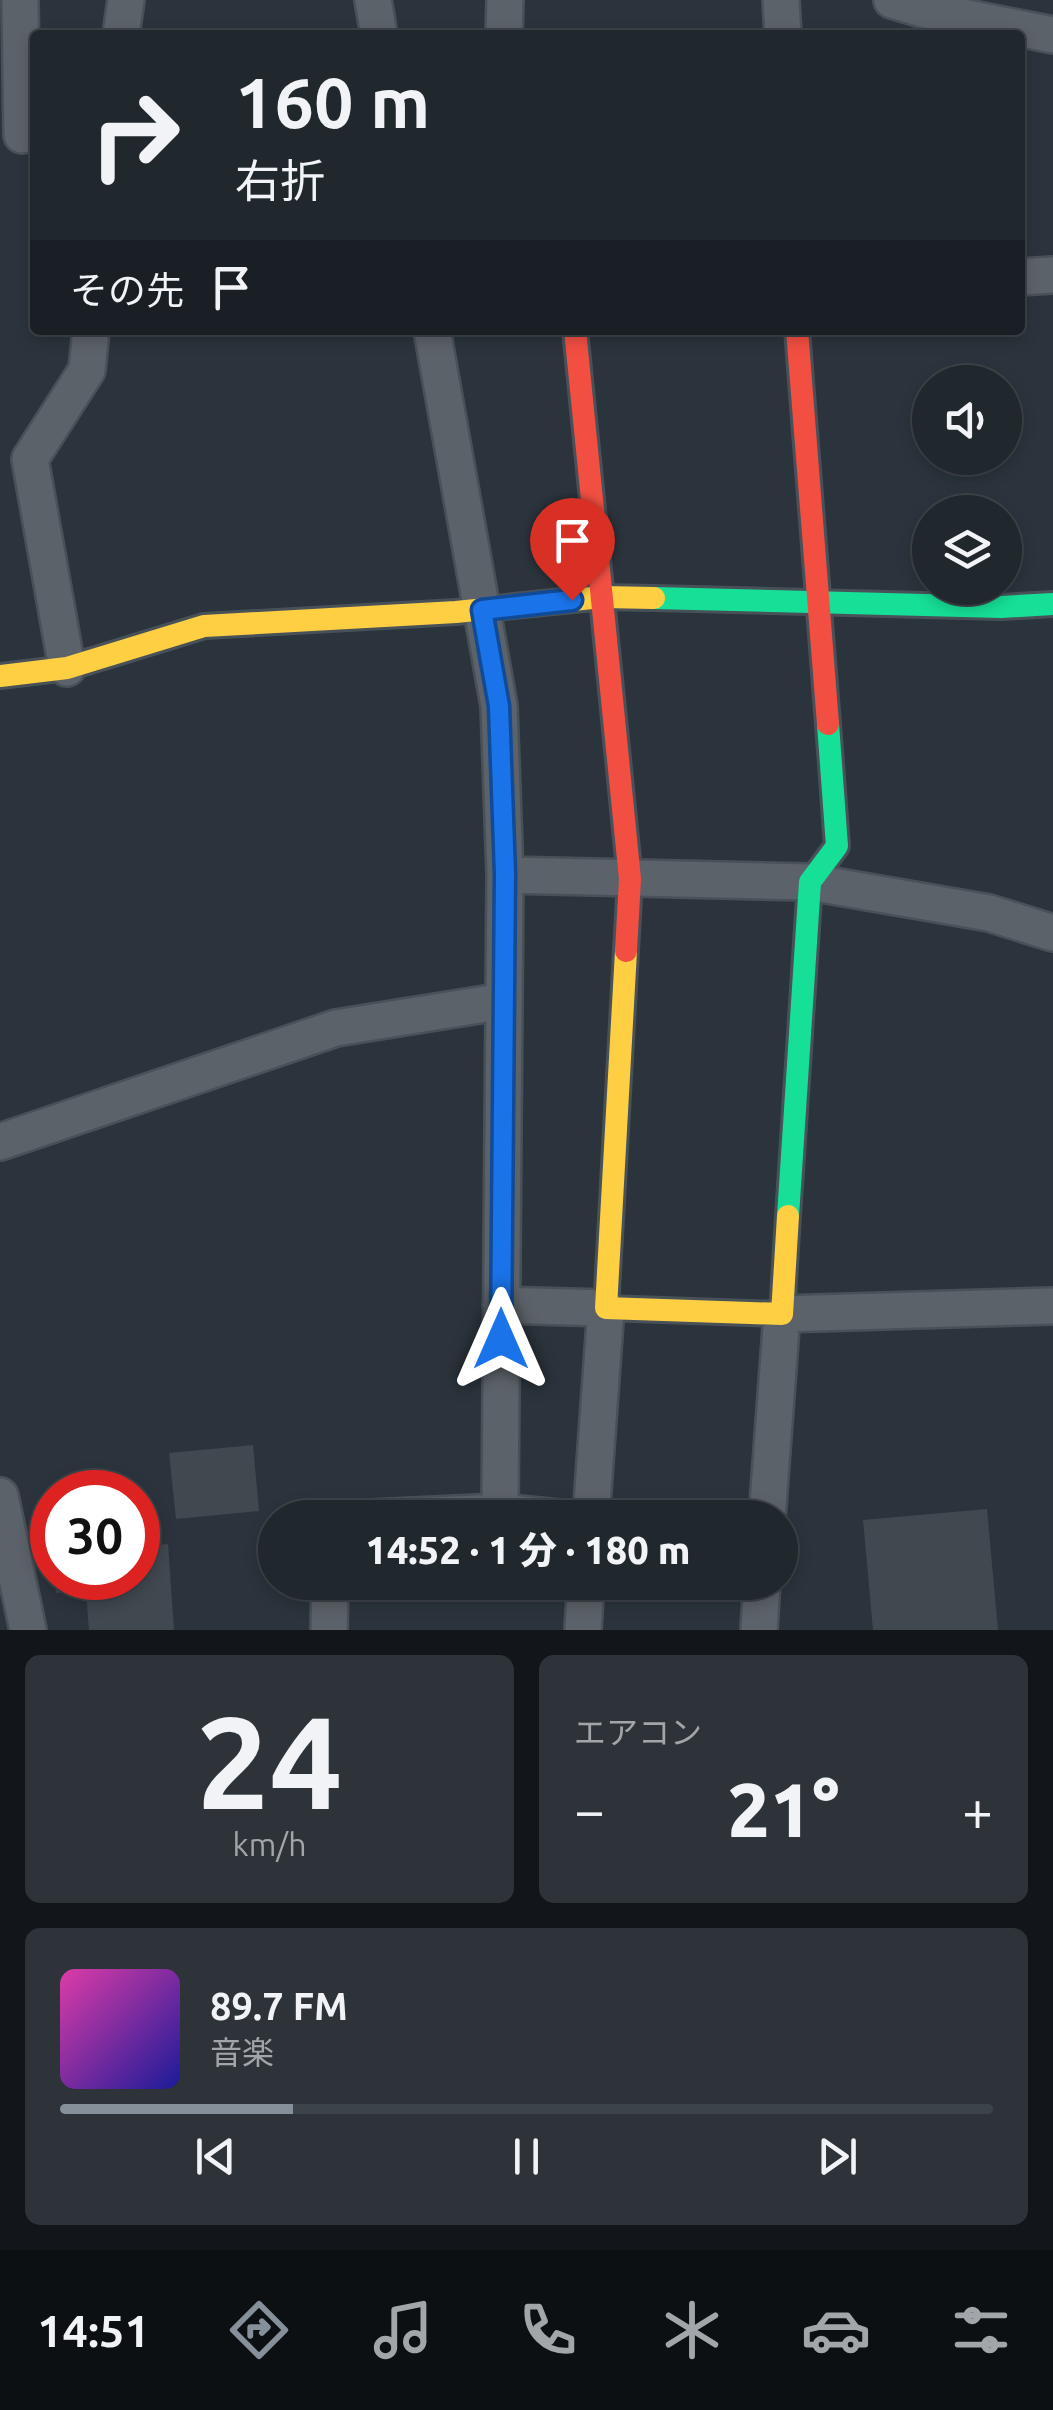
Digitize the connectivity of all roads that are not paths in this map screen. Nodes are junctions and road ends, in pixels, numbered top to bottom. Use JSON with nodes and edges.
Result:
{"nodes":[{"id":1,"x":20,"y":0,"type":"edge"},
{"id":2,"x":126,"y":0,"type":"edge"},
{"id":3,"x":373,"y":0,"type":"edge"},
{"id":4,"x":505,"y":0,"type":"edge"},
{"id":5,"x":781,"y":0,"type":"edge"},
{"id":6,"x":892,"y":0,"type":"edge"},
{"id":7,"x":122,"y":30,"type":"edge"},
{"id":8,"x":378,"y":30,"type":"edge"},
{"id":9,"x":504,"y":30,"type":"edge"},
{"id":10,"x":783,"y":30,"type":"edge"},
{"id":11,"x":1053,"y":35,"type":"edge"},
{"id":12,"x":19,"y":135,"type":"edge"},
{"id":13,"x":1053,"y":276,"type":"edge"},
{"id":14,"x":1025,"y":277,"type":"edge"},
{"id":15,"x":90,"y":335,"type":"edge"},
{"id":16,"x":433,"y":335,"type":"edge"},
{"id":17,"x":576,"y":335,"type":"edge"},
{"id":18,"x":797,"y":335,"type":"edge"},
{"id":19,"x":602,"y":596,"type":"junction"},
{"id":20,"x":817,"y":602,"type":"junction"},
{"id":21,"x":1053,"y":604,"type":"edge"},
{"id":22,"x":482,"y":610,"type":"junction"},
{"id":23,"x":67,"y":668,"type":"junction"},
{"id":24,"x":0,"y":676,"type":"edge"},
{"id":25,"x":505,"y":874,"type":"junction"},
{"id":26,"x":630,"y":879,"type":"junction"},
{"id":27,"x":810,"y":882,"type":"junction"},
{"id":28,"x":1053,"y":933,"type":"edge"},
{"id":29,"x":504,"y":1001,"type":"junction"},
{"id":30,"x":0,"y":1142,"type":"edge"},
{"id":31,"x":501,"y":1305,"type":"junction"},
{"id":32,"x":1053,"y":1306,"type":"edge"},
{"id":33,"x":606,"y":1308,"type":"junction"},
{"id":34,"x":782,"y":1314,"type":"junction"},
{"id":35,"x":0,"y":1496,"type":"edge"},
{"id":36,"x":500,"y":1500,"type":"edge"},
{"id":37,"x":592,"y":1500,"type":"edge"},
{"id":38,"x":768,"y":1500,"type":"edge"},
{"id":39,"x":330,"y":1600,"type":"edge"},
{"id":40,"x":585,"y":1600,"type":"edge"},
{"id":41,"x":761,"y":1600,"type":"edge"},
{"id":42,"x":28,"y":1630,"type":"edge"},
{"id":43,"x":329,"y":1630,"type":"edge"},
{"id":44,"x":583,"y":1630,"type":"edge"},
{"id":45,"x":759,"y":1630,"type":"edge"}],
"edges":[{"from":1,"to":12,"type":"street"},
{"from":2,"to":7,"type":"street"},
{"from":3,"to":8,"type":"street"},
{"from":4,"to":9,"type":"street"},
{"from":5,"to":10,"type":"street"},
{"from":6,"to":11,"type":"street"},
{"from":13,"to":14,"type":"street"},
{"from":15,"to":23,"type":"street"},
{"from":16,"to":22,"type":"street"},
{"from":17,"to":19,"type":"street"},
{"from":18,"to":20,"type":"street"},
{"from":19,"to":20,"type":"street"},
{"from":19,"to":22,"type":"street"},
{"from":19,"to":26,"type":"street"},
{"from":20,"to":21,"type":"street"},
{"from":20,"to":27,"type":"street"},
{"from":22,"to":23,"type":"street"},
{"from":22,"to":25,"type":"street"},
{"from":23,"to":24,"type":"street"},
{"from":25,"to":26,"type":"street"},
{"from":25,"to":29,"type":"street"},
{"from":26,"to":27,"type":"street"},
{"from":26,"to":33,"type":"street"},
{"from":27,"to":28,"type":"street"},
{"from":27,"to":34,"type":"street"},
{"from":29,"to":30,"type":"street"},
{"from":29,"to":31,"type":"street"},
{"from":31,"to":33,"type":"street"},
{"from":31,"to":36,"type":"street"},
{"from":32,"to":34,"type":"street"},
{"from":33,"to":34,"type":"street"},
{"from":33,"to":37,"type":"street"},
{"from":34,"to":38,"type":"street"},
{"from":35,"to":42,"type":"street"},
{"from":39,"to":43,"type":"street"},
{"from":40,"to":44,"type":"street"},
{"from":41,"to":45,"type":"street"}]}
